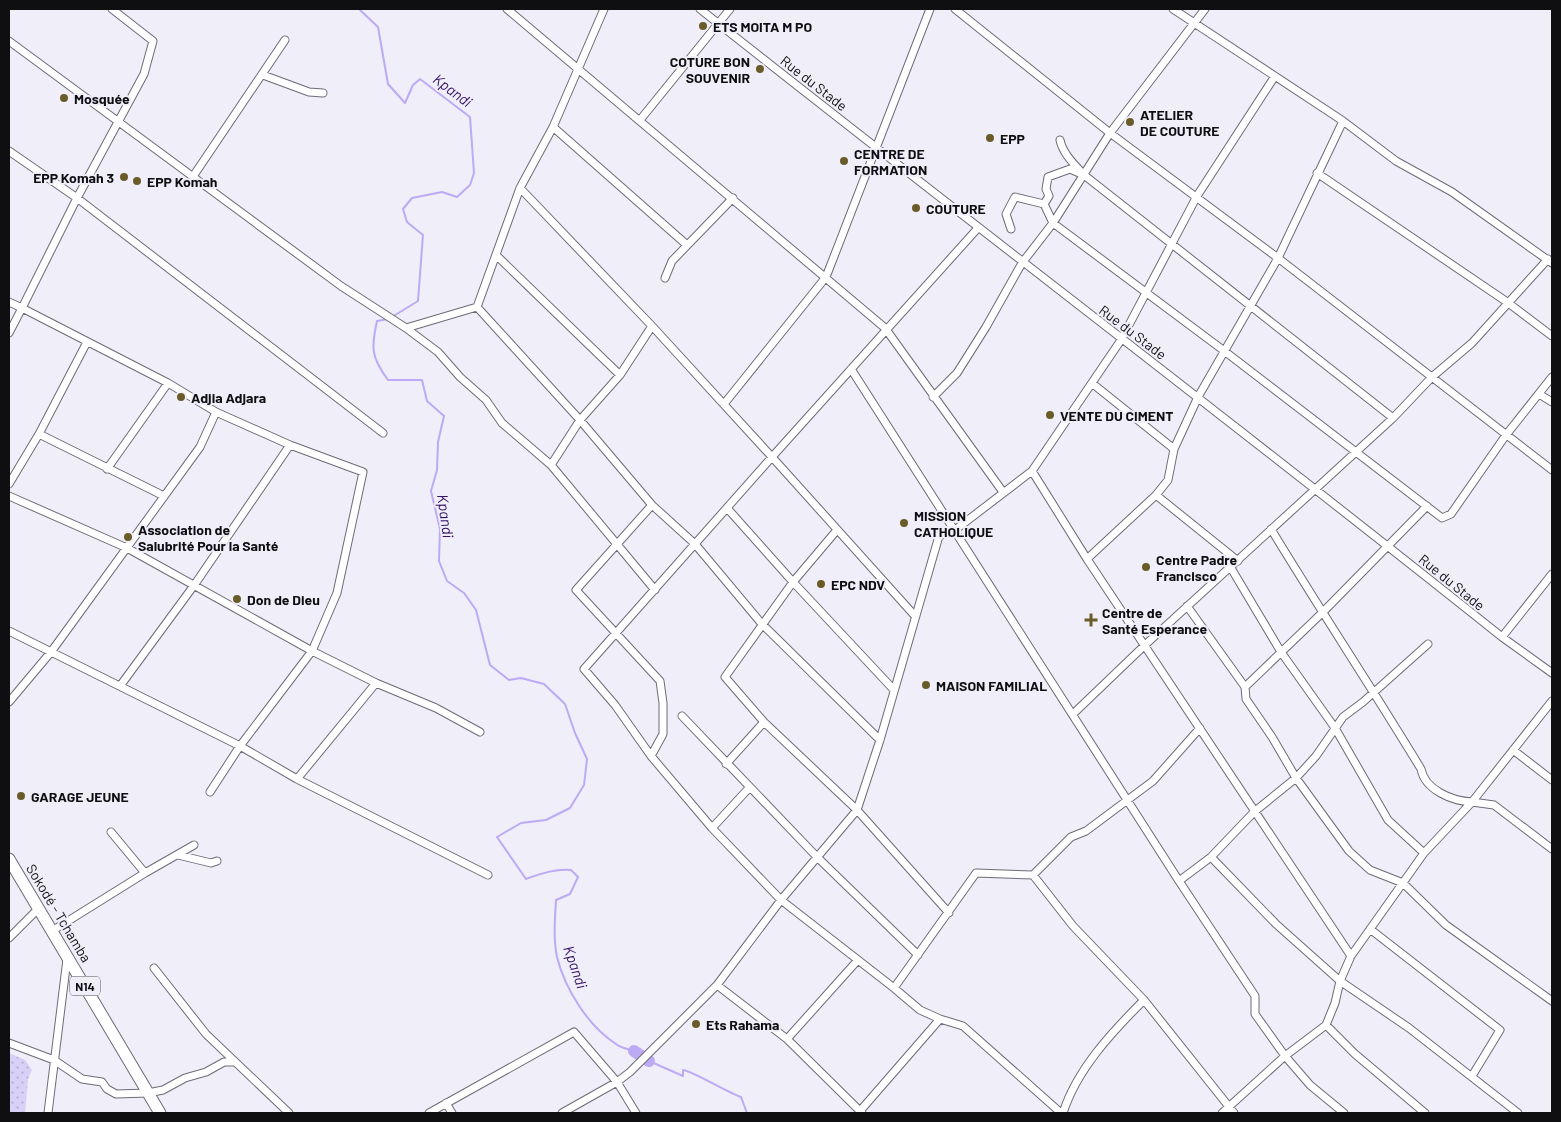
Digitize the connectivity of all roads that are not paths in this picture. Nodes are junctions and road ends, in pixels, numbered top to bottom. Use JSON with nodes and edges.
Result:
{"nodes":[{"id":1,"x":112,"y":9,"type":"edge"},
{"id":2,"x":507,"y":9,"type":"edge"},
{"id":3,"x":604,"y":9,"type":"edge"},
{"id":4,"x":700,"y":9,"type":"edge"},
{"id":5,"x":730,"y":9,"type":"edge"},
{"id":6,"x":930,"y":9,"type":"edge"},
{"id":7,"x":955,"y":9,"type":"edge"},
{"id":8,"x":1173,"y":9,"type":"edge"},
{"id":9,"x":1205,"y":9,"type":"edge"},
{"id":10,"x":719,"y":24,"type":"junction"},
{"id":11,"x":1196,"y":24,"type":"junction"},
{"id":12,"x":285,"y":40,"type":"dead end"},
{"id":13,"x":9,"y":41,"type":"edge"},
{"id":14,"x":578,"y":70,"type":"junction"},
{"id":15,"x":263,"y":75,"type":"junction"},
{"id":16,"x":1275,"y":76,"type":"junction"},
{"id":17,"x":323,"y":93,"type":"dead end"},
{"id":18,"x":640,"y":120,"type":"junction"},
{"id":19,"x":119,"y":121,"type":"junction"},
{"id":20,"x":1343,"y":121,"type":"junction"},
{"id":21,"x":553,"y":127,"type":"junction"},
{"id":22,"x":1110,"y":132,"type":"junction"},
{"id":23,"x":1060,"y":140,"type":"dead end"},
{"id":24,"x":876,"y":149,"type":"junction"},
{"id":25,"x":9,"y":151,"type":"edge"},
{"id":26,"x":1317,"y":173,"type":"junction"},
{"id":27,"x":194,"y":175,"type":"junction"},
{"id":28,"x":1084,"y":175,"type":"junction"},
{"id":29,"x":520,"y":188,"type":"junction"},
{"id":30,"x":1197,"y":196,"type":"junction"},
{"id":31,"x":77,"y":198,"type":"junction"},
{"id":32,"x":733,"y":198,"type":"junction"},
{"id":33,"x":1044,"y":204,"type":"junction"},
{"id":34,"x":1053,"y":224,"type":"junction"},
{"id":35,"x":978,"y":228,"type":"junction"},
{"id":36,"x":1011,"y":229,"type":"dead end"},
{"id":37,"x":1172,"y":244,"type":"junction"},
{"id":38,"x":687,"y":245,"type":"junction"},
{"id":39,"x":497,"y":256,"type":"junction"},
{"id":40,"x":1278,"y":258,"type":"junction"},
{"id":41,"x":1550,"y":261,"type":"edge"},
{"id":42,"x":1022,"y":263,"type":"junction"},
{"id":43,"x":826,"y":277,"type":"junction"},
{"id":44,"x":666,"y":278,"type":"dead end"},
{"id":45,"x":1148,"y":293,"type":"junction"},
{"id":46,"x":9,"y":302,"type":"edge"},
{"id":47,"x":1507,"y":302,"type":"junction"},
{"id":48,"x":1249,"y":306,"type":"junction"},
{"id":49,"x":478,"y":307,"type":"junction"},
{"id":50,"x":22,"y":308,"type":"junction"},
{"id":51,"x":652,"y":326,"type":"junction"},
{"id":52,"x":406,"y":328,"type":"junction"},
{"id":53,"x":885,"y":328,"type":"junction"},
{"id":54,"x":9,"y":333,"type":"edge"},
{"id":55,"x":1552,"y":336,"type":"edge"},
{"id":56,"x":1121,"y":340,"type":"junction"},
{"id":57,"x":87,"y":342,"type":"junction"},
{"id":58,"x":1223,"y":350,"type":"junction"},
{"id":59,"x":851,"y":369,"type":"junction"},
{"id":60,"x":620,"y":375,"type":"junction"},
{"id":61,"x":1432,"y":377,"type":"junction"},
{"id":62,"x":1552,"y":377,"type":"edge"},
{"id":63,"x":168,"y":383,"type":"junction"},
{"id":64,"x":1093,"y":384,"type":"junction"},
{"id":65,"x":1539,"y":394,"type":"junction"},
{"id":66,"x":1198,"y":396,"type":"junction"},
{"id":67,"x":933,"y":398,"type":"junction"},
{"id":68,"x":1552,"y":402,"type":"edge"},
{"id":69,"x":724,"y":404,"type":"junction"},
{"id":70,"x":216,"y":412,"type":"junction"},
{"id":71,"x":1394,"y":418,"type":"junction"},
{"id":72,"x":580,"y":420,"type":"junction"},
{"id":73,"x":383,"y":433,"type":"dead end"},
{"id":74,"x":39,"y":434,"type":"junction"},
{"id":75,"x":1506,"y":435,"type":"junction"},
{"id":76,"x":290,"y":445,"type":"junction"},
{"id":77,"x":1174,"y":449,"type":"junction"},
{"id":78,"x":1356,"y":451,"type":"junction"},
{"id":79,"x":772,"y":457,"type":"junction"},
{"id":80,"x":551,"y":465,"type":"junction"},
{"id":81,"x":107,"y":469,"type":"junction"},
{"id":82,"x":1032,"y":470,"type":"junction"},
{"id":83,"x":1552,"y":470,"type":"edge"},
{"id":84,"x":9,"y":484,"type":"edge"},
{"id":85,"x":1316,"y":489,"type":"junction"},
{"id":86,"x":1003,"y":492,"type":"junction"},
{"id":87,"x":1156,"y":495,"type":"junction"},
{"id":88,"x":9,"y":496,"type":"edge"},
{"id":89,"x":164,"y":496,"type":"junction"},
{"id":90,"x":652,"y":506,"type":"junction"},
{"id":91,"x":1427,"y":506,"type":"junction"},
{"id":92,"x":727,"y":508,"type":"junction"},
{"id":93,"x":1271,"y":529,"type":"junction"},
{"id":94,"x":838,"y":530,"type":"junction"},
{"id":95,"x":955,"y":530,"type":"junction"},
{"id":96,"x":694,"y":544,"type":"junction"},
{"id":97,"x":616,"y":545,"type":"junction"},
{"id":98,"x":1388,"y":546,"type":"junction"},
{"id":99,"x":128,"y":548,"type":"junction"},
{"id":100,"x":1087,"y":559,"type":"junction"},
{"id":101,"x":1238,"y":561,"type":"junction"},
{"id":102,"x":1231,"y":568,"type":"junction"},
{"id":103,"x":1552,"y":574,"type":"edge"},
{"id":104,"x":793,"y":582,"type":"junction"},
{"id":105,"x":195,"y":584,"type":"junction"},
{"id":106,"x":655,"y":590,"type":"junction"},
{"id":107,"x":1187,"y":606,"type":"junction"},
{"id":108,"x":1322,"y":613,"type":"junction"},
{"id":109,"x":915,"y":616,"type":"junction"},
{"id":110,"x":762,"y":624,"type":"junction"},
{"id":111,"x":9,"y":631,"type":"edge"},
{"id":112,"x":617,"y":632,"type":"junction"},
{"id":113,"x":1502,"y":637,"type":"junction"},
{"id":114,"x":1145,"y":644,"type":"junction"},
{"id":115,"x":1428,"y":644,"type":"dead end"},
{"id":116,"x":312,"y":651,"type":"junction"},
{"id":117,"x":51,"y":652,"type":"junction"},
{"id":118,"x":1281,"y":652,"type":"junction"},
{"id":119,"x":1552,"y":673,"type":"edge"},
{"id":120,"x":376,"y":683,"type":"junction"},
{"id":121,"x":120,"y":686,"type":"junction"},
{"id":122,"x":1245,"y":686,"type":"junction"},
{"id":123,"x":894,"y":690,"type":"junction"},
{"id":124,"x":1374,"y":692,"type":"junction"},
{"id":125,"x":1552,"y":700,"type":"edge"},
{"id":126,"x":9,"y":702,"type":"edge"},
{"id":127,"x":1074,"y":714,"type":"junction"},
{"id":128,"x":682,"y":716,"type":"dead end"},
{"id":129,"x":764,"y":722,"type":"junction"},
{"id":130,"x":1200,"y":728,"type":"junction"},
{"id":131,"x":1335,"y":728,"type":"junction"},
{"id":132,"x":480,"y":732,"type":"dead end"},
{"id":133,"x":880,"y":740,"type":"junction"},
{"id":134,"x":240,"y":746,"type":"junction"},
{"id":135,"x":1513,"y":750,"type":"junction"},
{"id":136,"x":651,"y":756,"type":"junction"},
{"id":137,"x":726,"y":764,"type":"junction"},
{"id":138,"x":1296,"y":778,"type":"junction"},
{"id":139,"x":297,"y":779,"type":"junction"},
{"id":140,"x":1552,"y":780,"type":"edge"},
{"id":141,"x":749,"y":788,"type":"junction"},
{"id":142,"x":210,"y":792,"type":"dead end"},
{"id":143,"x":1454,"y":798,"type":"junction"},
{"id":144,"x":1127,"y":800,"type":"junction"},
{"id":145,"x":1472,"y":802,"type":"junction"},
{"id":146,"x":857,"y":810,"type":"junction"},
{"id":147,"x":1254,"y":812,"type":"junction"},
{"id":148,"x":1458,"y":818,"type":"junction"},
{"id":149,"x":712,"y":828,"type":"junction"},
{"id":150,"x":111,"y":832,"type":"dead end"},
{"id":151,"x":194,"y":845,"type":"dead end"},
{"id":152,"x":1552,"y":850,"type":"edge"},
{"id":153,"x":1424,"y":853,"type":"junction"},
{"id":154,"x":178,"y":855,"type":"junction"},
{"id":155,"x":817,"y":857,"type":"junction"},
{"id":156,"x":1212,"y":857,"type":"junction"},
{"id":157,"x":217,"y":861,"type":"dead end"},
{"id":158,"x":10,"y":865,"type":"edge"},
{"id":159,"x":145,"y":873,"type":"junction"},
{"id":160,"x":488,"y":875,"type":"dead end"},
{"id":161,"x":1033,"y":876,"type":"junction"},
{"id":162,"x":1179,"y":881,"type":"junction"},
{"id":163,"x":1403,"y":883,"type":"junction"},
{"id":164,"x":781,"y":900,"type":"junction"},
{"id":165,"x":39,"y":908,"type":"junction"},
{"id":166,"x":949,"y":913,"type":"junction"},
{"id":167,"x":1370,"y":929,"type":"junction"},
{"id":168,"x":52,"y":931,"type":"junction"},
{"id":169,"x":9,"y":938,"type":"edge"},
{"id":170,"x":918,"y":955,"type":"junction"},
{"id":171,"x":68,"y":956,"type":"junction"},
{"id":172,"x":1351,"y":956,"type":"junction"},
{"id":173,"x":857,"y":961,"type":"junction"},
{"id":174,"x":154,"y":968,"type":"dead end"},
{"id":175,"x":1340,"y":980,"type":"junction"},
{"id":176,"x":717,"y":985,"type":"junction"},
{"id":177,"x":894,"y":988,"type":"junction"},
{"id":178,"x":1144,"y":1000,"type":"junction"},
{"id":179,"x":1552,"y":1001,"type":"edge"},
{"id":180,"x":940,"y":1020,"type":"junction"},
{"id":181,"x":1326,"y":1025,"type":"junction"},
{"id":182,"x":787,"y":1040,"type":"junction"},
{"id":183,"x":9,"y":1043,"type":"edge"},
{"id":184,"x":1285,"y":1056,"type":"junction"},
{"id":185,"x":54,"y":1060,"type":"junction"},
{"id":186,"x":235,"y":1062,"type":"junction"},
{"id":187,"x":1472,"y":1076,"type":"junction"},
{"id":188,"x":617,"y":1082,"type":"junction"},
{"id":189,"x":148,"y":1093,"type":"junction"},
{"id":190,"x":446,"y":1103,"type":"junction"},
{"id":191,"x":1228,"y":1108,"type":"junction"},
{"id":192,"x":861,"y":1112,"type":"edge"},
{"id":193,"x":48,"y":1113,"type":"edge"},
{"id":194,"x":160,"y":1113,"type":"edge"},
{"id":195,"x":289,"y":1113,"type":"edge"},
{"id":196,"x":429,"y":1113,"type":"edge"},
{"id":197,"x":452,"y":1113,"type":"edge"},
{"id":198,"x":562,"y":1113,"type":"edge"},
{"id":199,"x":636,"y":1113,"type":"edge"},
{"id":200,"x":1062,"y":1113,"type":"edge"},
{"id":201,"x":1222,"y":1113,"type":"edge"},
{"id":202,"x":1234,"y":1113,"type":"edge"},
{"id":203,"x":1344,"y":1113,"type":"edge"},
{"id":204,"x":1425,"y":1113,"type":"edge"},
{"id":205,"x":1518,"y":1113,"type":"edge"}],
"edges":[{"from":1,"to":19,"type":"street"},
{"from":2,"to":14,"type":"street"},
{"from":3,"to":14,"type":"street"},
{"from":4,"to":10,"type":"street","name":"Rue du Stade"},
{"from":5,"to":10,"type":"street"},
{"from":6,"to":24,"type":"street"},
{"from":7,"to":22,"type":"street"},
{"from":8,"to":11,"type":"street"},
{"from":9,"to":11,"type":"street"},
{"from":10,"to":18,"type":"street"},
{"from":10,"to":24,"type":"street","name":"Rue du Stade"},
{"from":11,"to":16,"type":"street"},
{"from":11,"to":22,"type":"street"},
{"from":12,"to":15,"type":"street"},
{"from":13,"to":19,"type":"street"},
{"from":14,"to":18,"type":"street"},
{"from":14,"to":21,"type":"street"},
{"from":15,"to":17,"type":"street"},
{"from":15,"to":27,"type":"street"},
{"from":16,"to":20,"type":"street"},
{"from":16,"to":30,"type":"street"},
{"from":18,"to":32,"type":"street"},
{"from":19,"to":27,"type":"street"},
{"from":19,"to":31,"type":"street"},
{"from":20,"to":26,"type":"street"},
{"from":20,"to":41,"type":"street"},
{"from":21,"to":29,"type":"street"},
{"from":21,"to":38,"type":"street"},
{"from":22,"to":28,"type":"street"},
{"from":22,"to":30,"type":"street"},
{"from":23,"to":28,"type":"street"},
{"from":24,"to":35,"type":"street","name":"Rue du Stade"},
{"from":24,"to":43,"type":"street"},
{"from":25,"to":31,"type":"street"},
{"from":26,"to":40,"type":"street"},
{"from":26,"to":47,"type":"street"},
{"from":27,"to":52,"type":"street"},
{"from":28,"to":33,"type":"street"},
{"from":28,"to":34,"type":"street"},
{"from":28,"to":37,"type":"street"},
{"from":29,"to":39,"type":"street"},
{"from":29,"to":51,"type":"street"},
{"from":30,"to":37,"type":"street"},
{"from":30,"to":40,"type":"street"},
{"from":31,"to":50,"type":"street"},
{"from":31,"to":73,"type":"street"},
{"from":32,"to":38,"type":"street"},
{"from":32,"to":43,"type":"street"},
{"from":33,"to":34,"type":"street"},
{"from":33,"to":36,"type":"street"},
{"from":34,"to":42,"type":"street"},
{"from":34,"to":45,"type":"street"},
{"from":35,"to":42,"type":"street","name":"Rue du Stade"},
{"from":35,"to":53,"type":"street"},
{"from":37,"to":45,"type":"street"},
{"from":37,"to":48,"type":"street"},
{"from":38,"to":44,"type":"street"},
{"from":39,"to":49,"type":"street"},
{"from":39,"to":60,"type":"street"},
{"from":40,"to":48,"type":"street"},
{"from":40,"to":61,"type":"street"},
{"from":41,"to":47,"type":"street"},
{"from":42,"to":56,"type":"street","name":"Rue du Stade"},
{"from":42,"to":67,"type":"street"},
{"from":43,"to":53,"type":"street"},
{"from":43,"to":69,"type":"street"},
{"from":45,"to":56,"type":"street"},
{"from":45,"to":58,"type":"street"},
{"from":46,"to":50,"type":"street"},
{"from":47,"to":55,"type":"street"},
{"from":47,"to":61,"type":"street"},
{"from":48,"to":58,"type":"street"},
{"from":48,"to":71,"type":"street"},
{"from":49,"to":52,"type":"street"},
{"from":49,"to":72,"type":"street"},
{"from":50,"to":54,"type":"street"},
{"from":50,"to":57,"type":"street"},
{"from":51,"to":60,"type":"street"},
{"from":51,"to":69,"type":"street"},
{"from":52,"to":80,"type":"street"},
{"from":53,"to":59,"type":"street"},
{"from":53,"to":67,"type":"street"},
{"from":56,"to":64,"type":"street"},
{"from":56,"to":66,"type":"street","name":"Rue du Stade"},
{"from":57,"to":63,"type":"street"},
{"from":57,"to":74,"type":"street"},
{"from":58,"to":66,"type":"street"},
{"from":58,"to":78,"type":"street"},
{"from":59,"to":79,"type":"street"},
{"from":59,"to":95,"type":"street"},
{"from":60,"to":72,"type":"street"},
{"from":61,"to":71,"type":"street"},
{"from":61,"to":75,"type":"street"},
{"from":62,"to":65,"type":"street"},
{"from":63,"to":70,"type":"street"},
{"from":63,"to":81,"type":"street"},
{"from":64,"to":77,"type":"street"},
{"from":64,"to":82,"type":"street"},
{"from":65,"to":68,"type":"street"},
{"from":65,"to":75,"type":"street"},
{"from":66,"to":77,"type":"street"},
{"from":66,"to":85,"type":"street","name":"Rue du Stade"},
{"from":67,"to":86,"type":"street"},
{"from":69,"to":79,"type":"street"},
{"from":70,"to":76,"type":"street"},
{"from":70,"to":89,"type":"street"},
{"from":71,"to":78,"type":"street"},
{"from":72,"to":80,"type":"street"},
{"from":72,"to":90,"type":"street"},
{"from":74,"to":81,"type":"street"},
{"from":74,"to":84,"type":"street"},
{"from":75,"to":83,"type":"street"},
{"from":75,"to":91,"type":"street"},
{"from":76,"to":105,"type":"street"},
{"from":76,"to":116,"type":"street"},
{"from":77,"to":87,"type":"street"},
{"from":78,"to":85,"type":"street"},
{"from":78,"to":91,"type":"street"},
{"from":79,"to":92,"type":"street"},
{"from":79,"to":94,"type":"street"},
{"from":80,"to":97,"type":"street"},
{"from":81,"to":89,"type":"street"},
{"from":82,"to":86,"type":"street"},
{"from":82,"to":100,"type":"street"},
{"from":85,"to":93,"type":"street"},
{"from":85,"to":98,"type":"street","name":"Rue du Stade"},
{"from":86,"to":95,"type":"street"},
{"from":87,"to":100,"type":"street"},
{"from":87,"to":101,"type":"street"},
{"from":88,"to":99,"type":"street"},
{"from":89,"to":99,"type":"street"},
{"from":90,"to":96,"type":"street"},
{"from":90,"to":97,"type":"street"},
{"from":91,"to":98,"type":"street"},
{"from":92,"to":96,"type":"street"},
{"from":92,"to":104,"type":"street"},
{"from":93,"to":101,"type":"street"},
{"from":93,"to":108,"type":"street"},
{"from":94,"to":104,"type":"street"},
{"from":94,"to":109,"type":"street"},
{"from":95,"to":109,"type":"street"},
{"from":95,"to":127,"type":"street"},
{"from":96,"to":106,"type":"street"},
{"from":96,"to":110,"type":"street"},
{"from":97,"to":106,"type":"street"},
{"from":97,"to":112,"type":"street"},
{"from":98,"to":108,"type":"street"},
{"from":98,"to":113,"type":"street","name":"Rue du Stade"},
{"from":99,"to":105,"type":"street"},
{"from":99,"to":117,"type":"street"},
{"from":100,"to":114,"type":"street"},
{"from":101,"to":102,"type":"street"},
{"from":102,"to":107,"type":"street"},
{"from":102,"to":118,"type":"street"},
{"from":103,"to":113,"type":"street"},
{"from":104,"to":110,"type":"street"},
{"from":104,"to":123,"type":"street"},
{"from":105,"to":116,"type":"street"},
{"from":105,"to":121,"type":"street"},
{"from":106,"to":112,"type":"street"},
{"from":107,"to":114,"type":"street"},
{"from":107,"to":122,"type":"street"},
{"from":108,"to":118,"type":"street"},
{"from":108,"to":124,"type":"street"},
{"from":109,"to":123,"type":"street"},
{"from":110,"to":129,"type":"street"},
{"from":110,"to":133,"type":"street"},
{"from":111,"to":117,"type":"street"},
{"from":112,"to":136,"type":"street"},
{"from":112,"to":136,"type":"street"},
{"from":113,"to":119,"type":"street","name":"Rue du Stade"},
{"from":114,"to":127,"type":"street"},
{"from":114,"to":130,"type":"street"},
{"from":115,"to":124,"type":"street"},
{"from":116,"to":120,"type":"street"},
{"from":116,"to":134,"type":"street"},
{"from":117,"to":121,"type":"street"},
{"from":117,"to":126,"type":"street"},
{"from":118,"to":122,"type":"street"},
{"from":118,"to":131,"type":"street"},
{"from":120,"to":132,"type":"street"},
{"from":120,"to":139,"type":"street"},
{"from":121,"to":134,"type":"street"},
{"from":122,"to":138,"type":"street"},
{"from":123,"to":133,"type":"street"},
{"from":124,"to":131,"type":"street"},
{"from":124,"to":143,"type":"street"},
{"from":125,"to":135,"type":"street"},
{"from":127,"to":144,"type":"street"},
{"from":128,"to":137,"type":"street"},
{"from":129,"to":137,"type":"street"},
{"from":129,"to":146,"type":"street"},
{"from":130,"to":144,"type":"street"},
{"from":130,"to":147,"type":"street"},
{"from":131,"to":138,"type":"street"},
{"from":131,"to":153,"type":"street"},
{"from":133,"to":146,"type":"street"},
{"from":134,"to":139,"type":"street"},
{"from":134,"to":142,"type":"street"},
{"from":135,"to":140,"type":"street"},
{"from":135,"to":145,"type":"street"},
{"from":136,"to":149,"type":"street"},
{"from":137,"to":141,"type":"street"},
{"from":138,"to":147,"type":"street"},
{"from":138,"to":163,"type":"street"},
{"from":139,"to":160,"type":"street"},
{"from":141,"to":149,"type":"street"},
{"from":141,"to":155,"type":"street"},
{"from":143,"to":145,"type":"street"},
{"from":143,"to":148,"type":"street"},
{"from":144,"to":161,"type":"street"},
{"from":144,"to":162,"type":"street"},
{"from":145,"to":148,"type":"street"},
{"from":145,"to":152,"type":"street"},
{"from":146,"to":155,"type":"street"},
{"from":146,"to":166,"type":"street"},
{"from":147,"to":156,"type":"street"},
{"from":147,"to":172,"type":"street"},
{"from":148,"to":153,"type":"street"},
{"from":149,"to":164,"type":"street"},
{"from":150,"to":159,"type":"street"},
{"from":151,"to":154,"type":"street"},
{"from":153,"to":163,"type":"street"},
{"from":154,"to":157,"type":"street"},
{"from":154,"to":159,"type":"street"},
{"from":155,"to":164,"type":"street"},
{"from":155,"to":170,"type":"street"},
{"from":156,"to":162,"type":"street"},
{"from":156,"to":175,"type":"street"},
{"from":158,"to":165,"type":"main road","name":"Sokodé - Tchamba","number":"N14"},
{"from":159,"to":168,"type":"street"},
{"from":161,"to":166,"type":"street"},
{"from":161,"to":178,"type":"street"},
{"from":162,"to":184,"type":"street"},
{"from":163,"to":167,"type":"street"},
{"from":163,"to":179,"type":"street"},
{"from":164,"to":173,"type":"street"},
{"from":164,"to":176,"type":"street"},
{"from":165,"to":168,"type":"main road","name":"Sokodé - Tchamba","number":"N14"},
{"from":165,"to":169,"type":"street"},
{"from":166,"to":170,"type":"street"},
{"from":167,"to":172,"type":"street"},
{"from":167,"to":187,"type":"street"},
{"from":168,"to":171,"type":"main road","name":"Sokodé - Tchamba","number":"N14"},
{"from":170,"to":177,"type":"street"},
{"from":171,"to":185,"type":"street"},
{"from":171,"to":189,"type":"main road","name":"Sokodé - Tchamba","number":"N14"},
{"from":172,"to":175,"type":"street"},
{"from":173,"to":177,"type":"street"},
{"from":173,"to":182,"type":"street"},
{"from":174,"to":186,"type":"street"},
{"from":175,"to":181,"type":"street"},
{"from":175,"to":187,"type":"street"},
{"from":176,"to":182,"type":"street"},
{"from":176,"to":188,"type":"street"},
{"from":177,"to":180,"type":"street"},
{"from":178,"to":191,"type":"street"},
{"from":178,"to":200,"type":"street"},
{"from":180,"to":192,"type":"street"},
{"from":180,"to":200,"type":"street"},
{"from":181,"to":184,"type":"street"},
{"from":181,"to":204,"type":"street"},
{"from":182,"to":192,"type":"street"},
{"from":183,"to":185,"type":"street"},
{"from":184,"to":191,"type":"street"},
{"from":184,"to":203,"type":"street"},
{"from":185,"to":189,"type":"street"},
{"from":185,"to":193,"type":"street"},
{"from":186,"to":189,"type":"street"},
{"from":186,"to":195,"type":"street"},
{"from":187,"to":205,"type":"street"},
{"from":188,"to":190,"type":"street"},
{"from":188,"to":198,"type":"street"},
{"from":188,"to":199,"type":"street"},
{"from":189,"to":194,"type":"main road","name":"Sokodé - Tchamba","number":"N14"},
{"from":190,"to":196,"type":"street"},
{"from":190,"to":197,"type":"street"},
{"from":191,"to":201,"type":"street"},
{"from":191,"to":202,"type":"street"}]}
